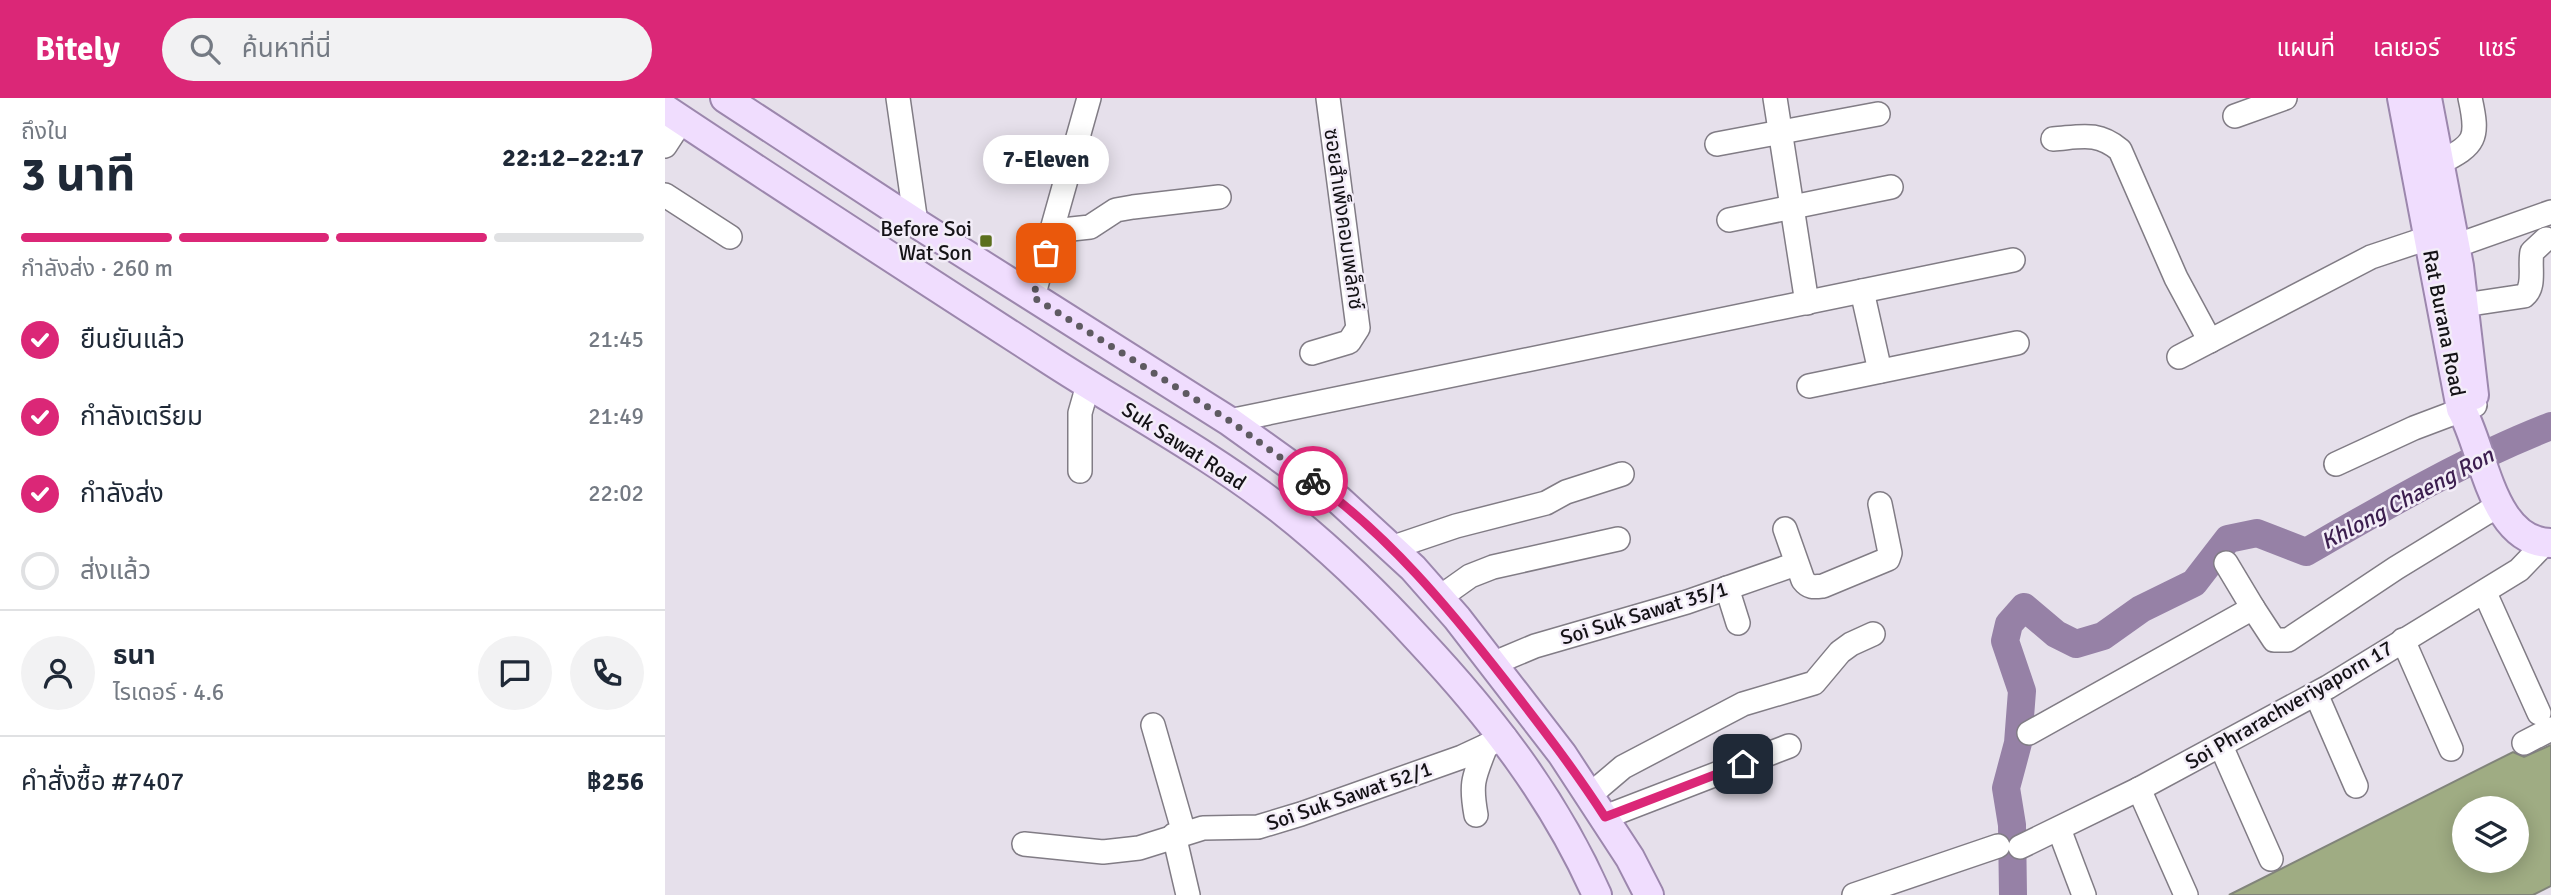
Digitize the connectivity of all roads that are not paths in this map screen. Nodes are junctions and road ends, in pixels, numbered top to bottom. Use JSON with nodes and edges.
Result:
{"nodes":[{"id":1,"x":725,"y":98,"type":"edge"},
{"id":2,"x":898,"y":98,"type":"edge"},
{"id":3,"x":1090,"y":98,"type":"edge"},
{"id":4,"x":1328,"y":98,"type":"edge"},
{"id":5,"x":1775,"y":98,"type":"edge"},
{"id":6,"x":2285,"y":98,"type":"edge"},
{"id":7,"x":2402,"y":98,"type":"edge"},
{"id":8,"x":2427,"y":98,"type":"edge"},
{"id":9,"x":2470,"y":98,"type":"edge"},
{"id":10,"x":756,"y":106,"type":"edge"},
{"id":11,"x":673,"y":114,"type":"edge"},
{"id":12,"x":1878,"y":114,"type":"dead end"},
{"id":13,"x":2235,"y":116,"type":"dead end"},
{"id":14,"x":1780,"y":132,"type":"junction"},
{"id":15,"x":2053,"y":139,"type":"dead end"},
{"id":16,"x":1717,"y":144,"type":"dead end"},
{"id":17,"x":665,"y":146,"type":"edge"},
{"id":18,"x":2439,"y":163,"type":"junction"},
{"id":19,"x":1891,"y":187,"type":"dead end"},
{"id":20,"x":665,"y":195,"type":"edge"},
{"id":21,"x":1219,"y":197,"type":"dead end"},
{"id":22,"x":1792,"y":207,"type":"junction"},
{"id":23,"x":2551,"y":212,"type":"edge"},
{"id":24,"x":1729,"y":220,"type":"dead end"},
{"id":25,"x":916,"y":223,"type":"junction"},
{"id":26,"x":1053,"y":231,"type":"junction"},
{"id":27,"x":730,"y":237,"type":"dead end"},
{"id":28,"x":2546,"y":239,"type":"dead end"},
{"id":29,"x":2444,"y":256,"type":"junction"},
{"id":30,"x":2013,"y":260,"type":"dead end"},
{"id":31,"x":1862,"y":291,"type":"junction"},
{"id":32,"x":1033,"y":297,"type":"junction"},
{"id":33,"x":1807,"y":303,"type":"junction"},
{"id":34,"x":2464,"y":305,"type":"junction"},
{"id":35,"x":1012,"y":336,"type":"junction"},
{"id":36,"x":2210,"y":341,"type":"junction"},
{"id":37,"x":2017,"y":343,"type":"dead end"},
{"id":38,"x":1312,"y":353,"type":"dead end"},
{"id":39,"x":2179,"y":357,"type":"dead end"},
{"id":40,"x":1881,"y":371,"type":"junction"},
{"id":41,"x":1088,"y":385,"type":"junction"},
{"id":42,"x":1809,"y":386,"type":"dead end"},
{"id":43,"x":2469,"y":413,"type":"junction"},
{"id":44,"x":1230,"y":421,"type":"junction"},
{"id":45,"x":2336,"y":464,"type":"dead end"},
{"id":46,"x":1080,"y":471,"type":"dead end"},
{"id":47,"x":1622,"y":474,"type":"dead end"},
{"id":48,"x":2494,"y":496,"type":"junction"},
{"id":49,"x":1880,"y":504,"type":"dead end"},
{"id":50,"x":1785,"y":529,"type":"dead end"},
{"id":51,"x":1618,"y":539,"type":"dead end"},
{"id":52,"x":2548,"y":543,"type":"edge"},
{"id":53,"x":1391,"y":548,"type":"junction"},
{"id":54,"x":2226,"y":563,"type":"dead end"},
{"id":55,"x":1796,"y":564,"type":"junction"},
{"id":56,"x":1727,"y":588,"type":"junction"},
{"id":57,"x":2485,"y":593,"type":"junction"},
{"id":58,"x":1439,"y":598,"type":"junction"},
{"id":59,"x":2253,"y":608,"type":"junction"},
{"id":60,"x":1738,"y":623,"type":"dead end"},
{"id":61,"x":1873,"y":634,"type":"dead end"},
{"id":62,"x":2403,"y":640,"type":"junction"},
{"id":63,"x":1492,"y":664,"type":"junction"},
{"id":64,"x":2316,"y":694,"type":"junction"},
{"id":65,"x":2545,"y":721,"type":"edge"},
{"id":66,"x":1153,"y":725,"type":"dead end"},
{"id":67,"x":2029,"y":733,"type":"dead end"},
{"id":68,"x":1495,"y":741,"type":"junction"},
{"id":69,"x":2524,"y":743,"type":"dead end"},
{"id":70,"x":1789,"y":746,"type":"dead end"},
{"id":71,"x":2221,"y":746,"type":"junction"},
{"id":72,"x":2451,"y":749,"type":"dead end"},
{"id":73,"x":2356,"y":786,"type":"dead end"},
{"id":74,"x":2139,"y":789,"type":"junction"},
{"id":75,"x":1597,"y":806,"type":"junction"},
{"id":76,"x":1476,"y":815,"type":"dead end"},
{"id":77,"x":2059,"y":829,"type":"junction"},
{"id":78,"x":1179,"y":834,"type":"junction"},
{"id":79,"x":1024,"y":844,"type":"dead end"},
{"id":80,"x":2271,"y":859,"type":"dead end"},
{"id":81,"x":1188,"y":895,"type":"edge"},
{"id":82,"x":1597,"y":895,"type":"edge"},
{"id":83,"x":1649,"y":895,"type":"edge"},
{"id":84,"x":1854,"y":895,"type":"edge"},
{"id":85,"x":2084,"y":895,"type":"edge"},
{"id":86,"x":2186,"y":895,"type":"edge"}],
"edges":[{"from":1,"to":10,"type":"main road","name":"Suk Sawat Road"},
{"from":2,"to":25,"type":"street"},
{"from":3,"to":26,"type":"street"},
{"from":4,"to":38,"type":"street","name":"ซอยสำเพ็งคอมเพล็กซ์"},
{"from":5,"to":14,"type":"street"},
{"from":6,"to":13,"type":"street"},
{"from":7,"to":29,"type":"main road","name":"Rat Burana Road"},
{"from":8,"to":18,"type":"main road","name":"Rat Burana Road"},
{"from":9,"to":18,"type":"street"},
{"from":10,"to":25,"type":"main road","name":"Suk Sawat Road"},
{"from":11,"to":17,"type":"street"},
{"from":11,"to":35,"type":"main road","name":"Suk Sawat Road"},
{"from":12,"to":14,"type":"street"},
{"from":14,"to":16,"type":"street"},
{"from":14,"to":22,"type":"street"},
{"from":15,"to":36,"type":"street"},
{"from":18,"to":29,"type":"main road","name":"Rat Burana Road"},
{"from":19,"to":22,"type":"street"},
{"from":20,"to":27,"type":"street"},
{"from":21,"to":26,"type":"street"},
{"from":22,"to":24,"type":"street"},
{"from":22,"to":33,"type":"street"},
{"from":23,"to":29,"type":"street"},
{"from":25,"to":32,"type":"main road","name":"Suk Sawat Road"},
{"from":26,"to":32,"type":"street"},
{"from":28,"to":34,"type":"street"},
{"from":29,"to":34,"type":"main road","name":"Rat Burana Road"},
{"from":29,"to":36,"type":"street"},
{"from":29,"to":43,"type":"main road","name":"Rat Burana Road"},
{"from":30,"to":31,"type":"street"},
{"from":31,"to":33,"type":"street"},
{"from":31,"to":40,"type":"street"},
{"from":32,"to":35,"type":"main road"},
{"from":32,"to":44,"type":"main road","name":"Suk Sawat Road"},
{"from":33,"to":44,"type":"street"},
{"from":34,"to":43,"type":"main road","name":"Rat Burana Road"},
{"from":35,"to":41,"type":"main road","name":"Suk Sawat Road"},
{"from":36,"to":39,"type":"street"},
{"from":37,"to":40,"type":"street"},
{"from":40,"to":42,"type":"street"},
{"from":41,"to":46,"type":"street"},
{"from":41,"to":68,"type":"main road","name":"Suk Sawat Road"},
{"from":43,"to":45,"type":"street"},
{"from":43,"to":48,"type":"main road"},
{"from":44,"to":53,"type":"main road","name":"Suk Sawat Road"},
{"from":47,"to":53,"type":"street"},
{"from":48,"to":52,"type":"main road"},
{"from":48,"to":59,"type":"street"},
{"from":49,"to":55,"type":"street"},
{"from":50,"to":55,"type":"street"},
{"from":51,"to":58,"type":"street"},
{"from":52,"to":57,"type":"street","name":"Soi Phrarachveriyaporn 17"},
{"from":53,"to":58,"type":"main road","name":"Suk Sawat Road"},
{"from":54,"to":59,"type":"street"},
{"from":55,"to":56,"type":"street","name":"Soi Suk Sawat 35/1"},
{"from":56,"to":60,"type":"street"},
{"from":56,"to":63,"type":"street","name":"Soi Suk Sawat 35/1"},
{"from":57,"to":62,"type":"street","name":"Soi Phrarachveriyaporn 17"},
{"from":57,"to":65,"type":"street"},
{"from":58,"to":63,"type":"main road","name":"Suk Sawat Road"},
{"from":59,"to":67,"type":"street"},
{"from":61,"to":75,"type":"street"},
{"from":62,"to":64,"type":"street","name":"Soi Phrarachveriyaporn 17"},
{"from":62,"to":72,"type":"street"},
{"from":63,"to":75,"type":"main road","name":"Suk Sawat Road"},
{"from":64,"to":71,"type":"street","name":"Soi Phrarachveriyaporn 17"},
{"from":64,"to":73,"type":"street"},
{"from":65,"to":69,"type":"street"},
{"from":66,"to":78,"type":"street"},
{"from":68,"to":76,"type":"street"},
{"from":68,"to":78,"type":"street","name":"Soi Suk Sawat 52/1"},
{"from":68,"to":82,"type":"main road","name":"Suk Sawat Road"},
{"from":70,"to":75,"type":"street"},
{"from":71,"to":74,"type":"street","name":"Soi Phrarachveriyaporn 17"},
{"from":71,"to":80,"type":"street"},
{"from":74,"to":77,"type":"street","name":"Soi Phrarachveriyaporn 17"},
{"from":74,"to":86,"type":"street"},
{"from":75,"to":83,"type":"main road","name":"Suk Sawat Road"},
{"from":77,"to":84,"type":"street","name":"Soi Phrarachveriyaporn 17"},
{"from":77,"to":85,"type":"street"},
{"from":78,"to":79,"type":"street","name":"Soi Suk Sawat 52/1"},
{"from":78,"to":81,"type":"street"}]}
